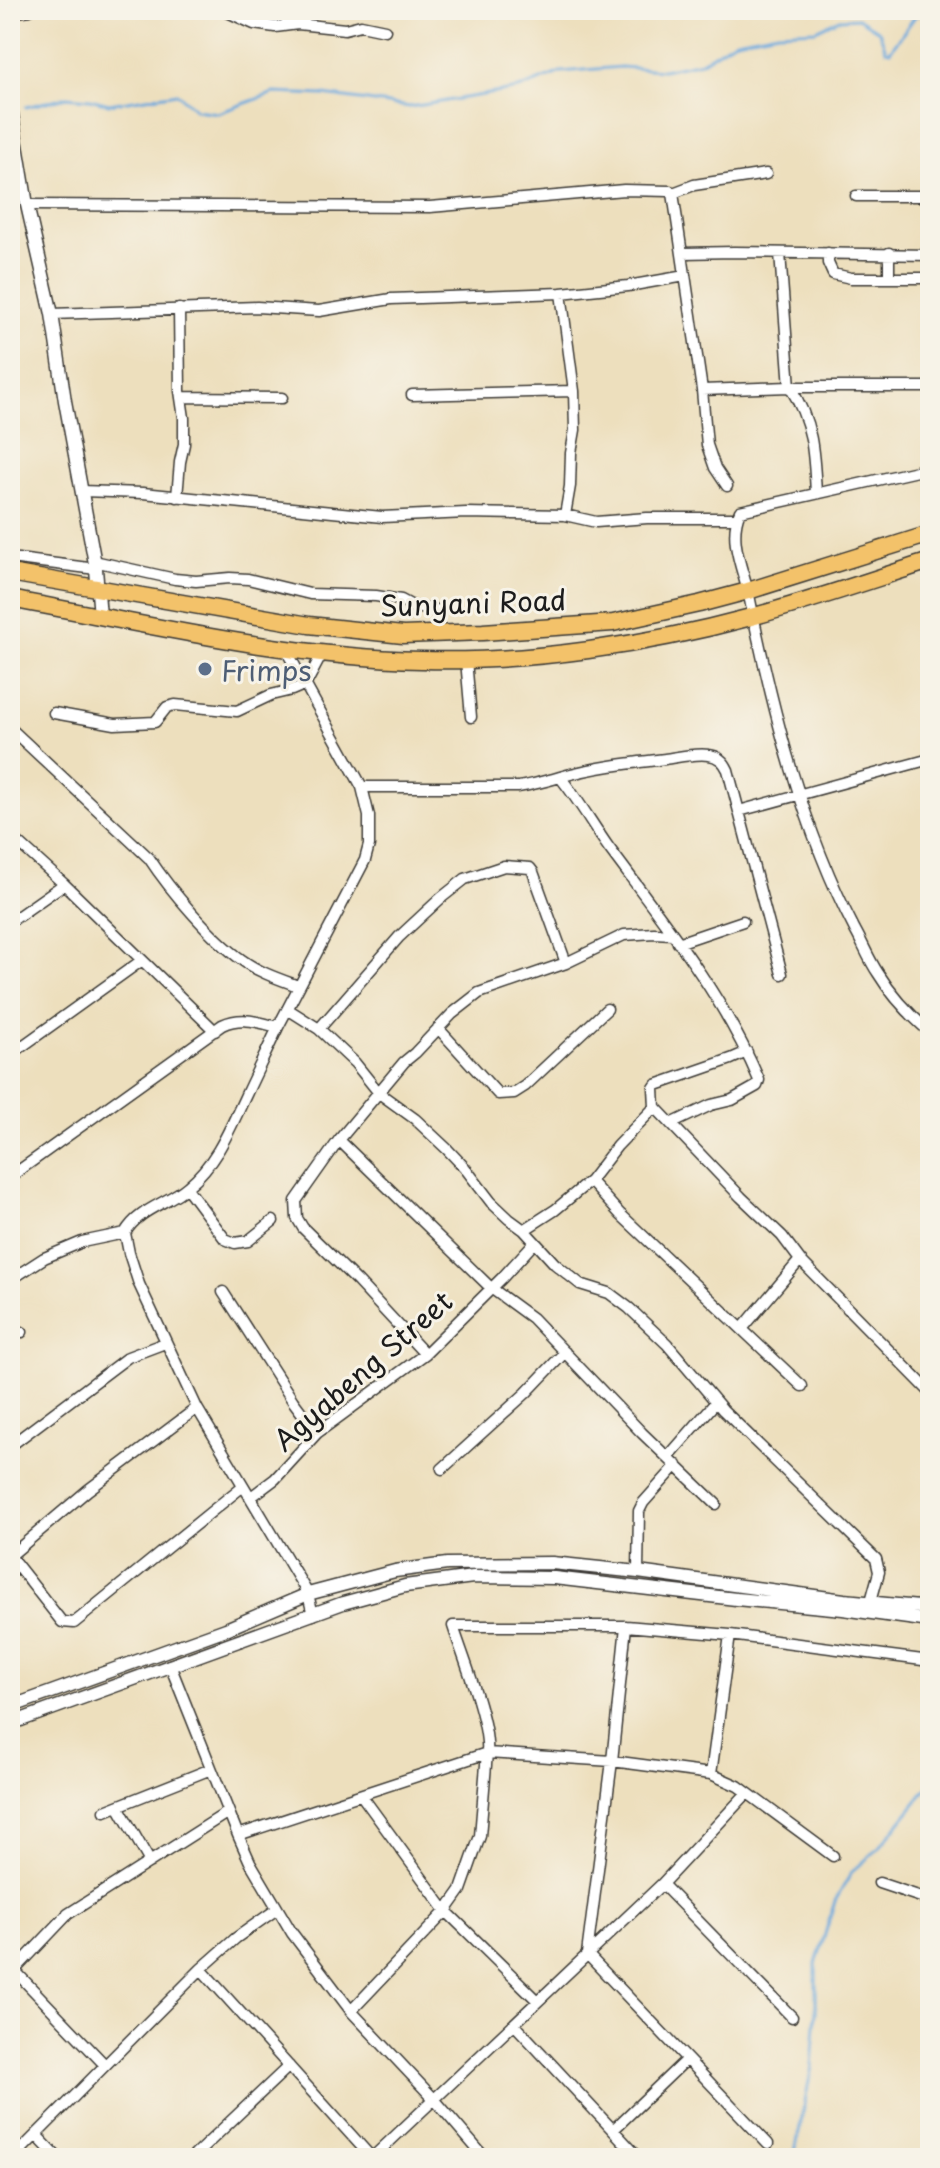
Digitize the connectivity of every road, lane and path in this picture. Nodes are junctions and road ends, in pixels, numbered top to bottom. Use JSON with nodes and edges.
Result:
{"nodes":[{"id":1,"x":30,"y":10,"type":"edge"},
{"id":2,"x":223,"y":10,"type":"edge"},
{"id":3,"x":10,"y":13,"type":"edge"},
{"id":4,"x":385,"y":30,"type":"dead end"},
{"id":5,"x":10,"y":103,"type":"edge"},
{"id":6,"x":766,"y":174,"type":"dead end"},
{"id":7,"x":673,"y":193,"type":"junction"},
{"id":8,"x":856,"y":196,"type":"dead end"},
{"id":9,"x":930,"y":196,"type":"edge"},
{"id":10,"x":27,"y":205,"type":"junction"},
{"id":11,"x":683,"y":253,"type":"junction"},
{"id":12,"x":780,"y":253,"type":"junction"},
{"id":13,"x":828,"y":253,"type":"junction"},
{"id":14,"x":889,"y":253,"type":"junction"},
{"id":15,"x":930,"y":255,"type":"edge"},
{"id":16,"x":685,"y":276,"type":"junction"},
{"id":17,"x":889,"y":278,"type":"junction"},
{"id":18,"x":930,"y":278,"type":"edge"},
{"id":19,"x":561,"y":293,"type":"junction"},
{"id":20,"x":179,"y":309,"type":"junction"},
{"id":21,"x":52,"y":314,"type":"junction"},
{"id":22,"x":790,"y":387,"type":"junction"},
{"id":23,"x":930,"y":387,"type":"edge"},
{"id":24,"x":702,"y":390,"type":"junction"},
{"id":25,"x":574,"y":391,"type":"junction"},
{"id":26,"x":412,"y":395,"type":"dead end"},
{"id":27,"x":181,"y":397,"type":"junction"},
{"id":28,"x":282,"y":398,"type":"dead end"},
{"id":29,"x":930,"y":468,"type":"edge"},
{"id":30,"x":727,"y":486,"type":"dead end"},
{"id":31,"x":81,"y":491,"type":"junction"},
{"id":32,"x":816,"y":494,"type":"junction"},
{"id":33,"x":177,"y":497,"type":"junction"},
{"id":34,"x":565,"y":515,"type":"junction"},
{"id":35,"x":737,"y":518,"type":"junction"},
{"id":36,"x":930,"y":534,"type":"edge"},
{"id":37,"x":10,"y":558,"type":"edge"},
{"id":38,"x":930,"y":561,"type":"edge"},
{"id":39,"x":95,"y":565,"type":"junction"},
{"id":40,"x":10,"y":573,"type":"edge"},
{"id":41,"x":98,"y":589,"type":"junction"},
{"id":42,"x":748,"y":591,"type":"junction"},
{"id":43,"x":10,"y":599,"type":"edge"},
{"id":44,"x":436,"y":610,"type":"dead end"},
{"id":45,"x":100,"y":616,"type":"junction"},
{"id":46,"x":753,"y":616,"type":"junction"},
{"id":47,"x":285,"y":648,"type":"junction"},
{"id":48,"x":322,"y":654,"type":"junction"},
{"id":49,"x":466,"y":660,"type":"junction"},
{"id":50,"x":306,"y":684,"type":"junction"},
{"id":51,"x":54,"y":713,"type":"dead end"},
{"id":52,"x":471,"y":717,"type":"dead end"},
{"id":53,"x":10,"y":728,"type":"edge"},
{"id":54,"x":930,"y":759,"type":"edge"},
{"id":55,"x":560,"y":777,"type":"junction"},
{"id":56,"x":362,"y":787,"type":"junction"},
{"id":57,"x":800,"y":795,"type":"junction"},
{"id":58,"x":739,"y":811,"type":"junction"},
{"id":59,"x":10,"y":835,"type":"edge"},
{"id":60,"x":64,"y":884,"type":"junction"},
{"id":61,"x":743,"y":921,"type":"dead end"},
{"id":62,"x":10,"y":922,"type":"edge"},
{"id":63,"x":675,"y":938,"type":"junction"},
{"id":64,"x":141,"y":961,"type":"junction"},
{"id":65,"x":566,"y":963,"type":"junction"},
{"id":66,"x":782,"y":974,"type":"dead end"},
{"id":67,"x":298,"y":986,"type":"junction"},
{"id":68,"x":607,"y":1009,"type":"dead end"},
{"id":69,"x":289,"y":1010,"type":"junction"},
{"id":70,"x":278,"y":1027,"type":"junction"},
{"id":71,"x":438,"y":1028,"type":"junction"},
{"id":72,"x":319,"y":1029,"type":"junction"},
{"id":73,"x":215,"y":1031,"type":"junction"},
{"id":74,"x":930,"y":1032,"type":"edge"},
{"id":75,"x":747,"y":1052,"type":"junction"},
{"id":76,"x":10,"y":1055,"type":"edge"},
{"id":77,"x":379,"y":1093,"type":"junction"},
{"id":78,"x":655,"y":1107,"type":"junction"},
{"id":79,"x":671,"y":1124,"type":"junction"},
{"id":80,"x":339,"y":1140,"type":"junction"},
{"id":81,"x":10,"y":1177,"type":"edge"},
{"id":82,"x":590,"y":1181,"type":"junction"},
{"id":83,"x":187,"y":1188,"type":"junction"},
{"id":84,"x":273,"y":1221,"type":"dead end"},
{"id":85,"x":524,"y":1230,"type":"junction"},
{"id":86,"x":125,"y":1233,"type":"junction"},
{"id":87,"x":535,"y":1242,"type":"junction"},
{"id":88,"x":800,"y":1260,"type":"junction"},
{"id":89,"x":10,"y":1280,"type":"edge"},
{"id":90,"x":491,"y":1288,"type":"junction"},
{"id":91,"x":223,"y":1292,"type":"dead end"},
{"id":92,"x":10,"y":1324,"type":"edge"},
{"id":93,"x":742,"y":1329,"type":"junction"},
{"id":94,"x":22,"y":1332,"type":"dead end"},
{"id":95,"x":165,"y":1343,"type":"junction"},
{"id":96,"x":565,"y":1352,"type":"junction"},
{"id":97,"x":425,"y":1354,"type":"junction"},
{"id":98,"x":802,"y":1386,"type":"dead end"},
{"id":99,"x":930,"y":1392,"type":"edge"},
{"id":100,"x":716,"y":1402,"type":"junction"},
{"id":101,"x":197,"y":1408,"type":"junction"},
{"id":102,"x":317,"y":1433,"type":"junction"},
{"id":103,"x":10,"y":1446,"type":"edge"},
{"id":104,"x":668,"y":1457,"type":"junction"},
{"id":105,"x":677,"y":1465,"type":"junction"},
{"id":106,"x":442,"y":1469,"type":"dead end"},
{"id":107,"x":243,"y":1486,"type":"junction"},
{"id":108,"x":251,"y":1497,"type":"junction"},
{"id":109,"x":716,"y":1504,"type":"dead end"},
{"id":110,"x":10,"y":1556,"type":"edge"},
{"id":111,"x":638,"y":1572,"type":"junction"},
{"id":112,"x":308,"y":1594,"type":"junction"},
{"id":113,"x":871,"y":1601,"type":"junction"},
{"id":114,"x":930,"y":1608,"type":"edge"},
{"id":115,"x":313,"y":1615,"type":"junction"},
{"id":116,"x":930,"y":1621,"type":"edge"},
{"id":117,"x":626,"y":1626,"type":"junction"},
{"id":118,"x":730,"y":1635,"type":"junction"},
{"id":119,"x":930,"y":1661,"type":"edge"},
{"id":120,"x":170,"y":1665,"type":"junction"},
{"id":121,"x":10,"y":1707,"type":"edge"},
{"id":122,"x":10,"y":1724,"type":"edge"},
{"id":123,"x":487,"y":1753,"type":"junction"},
{"id":124,"x":612,"y":1761,"type":"junction"},
{"id":125,"x":211,"y":1769,"type":"junction"},
{"id":126,"x":711,"y":1774,"type":"junction"},
{"id":127,"x":747,"y":1793,"type":"junction"},
{"id":128,"x":362,"y":1796,"type":"junction"},
{"id":129,"x":118,"y":1806,"type":"junction"},
{"id":130,"x":105,"y":1811,"type":"dead end"},
{"id":131,"x":228,"y":1812,"type":"junction"},
{"id":132,"x":238,"y":1835,"type":"junction"},
{"id":133,"x":833,"y":1856,"type":"dead end"},
{"id":134,"x":150,"y":1862,"type":"junction"},
{"id":135,"x":879,"y":1883,"type":"dead end"},
{"id":136,"x":662,"y":1884,"type":"junction"},
{"id":137,"x":930,"y":1900,"type":"edge"},
{"id":138,"x":277,"y":1909,"type":"junction"},
{"id":139,"x":446,"y":1911,"type":"junction"},
{"id":140,"x":587,"y":1954,"type":"junction"},
{"id":141,"x":201,"y":1969,"type":"junction"},
{"id":142,"x":12,"y":1973,"type":"edge"},
{"id":143,"x":538,"y":2001,"type":"junction"},
{"id":144,"x":351,"y":2011,"type":"junction"},
{"id":145,"x":792,"y":2017,"type":"dead end"},
{"id":146,"x":514,"y":2024,"type":"junction"},
{"id":147,"x":687,"y":2059,"type":"junction"},
{"id":148,"x":105,"y":2065,"type":"junction"},
{"id":149,"x":289,"y":2066,"type":"junction"},
{"id":150,"x":435,"y":2100,"type":"junction"},
{"id":151,"x":613,"y":2130,"type":"junction"},
{"id":152,"x":36,"y":2135,"type":"junction"},
{"id":153,"x":768,"y":2144,"type":"dead end"},
{"id":154,"x":13,"y":2158,"type":"edge"},
{"id":155,"x":58,"y":2158,"type":"edge"},
{"id":156,"x":192,"y":2158,"type":"edge"},
{"id":157,"x":372,"y":2158,"type":"edge"},
{"id":158,"x":485,"y":2158,"type":"edge"},
{"id":159,"x":639,"y":2158,"type":"edge"}],
"edges":[{"from":1,"to":3,"type":"street"},
{"from":2,"to":4,"type":"street"},
{"from":5,"to":10,"type":"street"},
{"from":6,"to":7,"type":"street"},
{"from":7,"to":10,"type":"street"},
{"from":7,"to":11,"type":"street"},
{"from":8,"to":9,"type":"street"},
{"from":10,"to":21,"type":"street"},
{"from":11,"to":12,"type":"street"},
{"from":11,"to":16,"type":"street"},
{"from":12,"to":13,"type":"street"},
{"from":12,"to":22,"type":"street"},
{"from":13,"to":14,"type":"street"},
{"from":13,"to":17,"type":"street"},
{"from":14,"to":15,"type":"street"},
{"from":14,"to":17,"type":"street"},
{"from":16,"to":19,"type":"street"},
{"from":16,"to":24,"type":"street"},
{"from":17,"to":18,"type":"street"},
{"from":19,"to":20,"type":"street"},
{"from":19,"to":25,"type":"street"},
{"from":20,"to":21,"type":"street"},
{"from":20,"to":27,"type":"street"},
{"from":21,"to":31,"type":"street"},
{"from":22,"to":23,"type":"street"},
{"from":22,"to":24,"type":"street"},
{"from":22,"to":32,"type":"street"},
{"from":24,"to":30,"type":"street"},
{"from":25,"to":26,"type":"street"},
{"from":25,"to":34,"type":"street"},
{"from":27,"to":28,"type":"street"},
{"from":27,"to":33,"type":"street"},
{"from":29,"to":32,"type":"street"},
{"from":31,"to":33,"type":"street"},
{"from":31,"to":39,"type":"street"},
{"from":32,"to":35,"type":"street"},
{"from":33,"to":34,"type":"street"},
{"from":34,"to":35,"type":"street"},
{"from":35,"to":42,"type":"street"},
{"from":36,"to":42,"type":"main road","name":"Sunyani Road"},
{"from":37,"to":39,"type":"street"},
{"from":38,"to":46,"type":"main road"},
{"from":39,"to":41,"type":"street"},
{"from":39,"to":44,"type":"street"},
{"from":40,"to":41,"type":"main road","name":"Sunyani Road"},
{"from":41,"to":42,"type":"main road","name":"Sunyani Road"},
{"from":41,"to":45,"type":"street"},
{"from":42,"to":46,"type":"street"},
{"from":43,"to":45,"type":"main road"},
{"from":45,"to":47,"type":"main road"},
{"from":46,"to":49,"type":"main road"},
{"from":46,"to":57,"type":"street"},
{"from":47,"to":48,"type":"main road"},
{"from":47,"to":50,"type":"street"},
{"from":48,"to":49,"type":"main road"},
{"from":48,"to":50,"type":"street"},
{"from":49,"to":52,"type":"street"},
{"from":50,"to":51,"type":"street"},
{"from":50,"to":56,"type":"street"},
{"from":53,"to":67,"type":"street"},
{"from":54,"to":57,"type":"street"},
{"from":55,"to":56,"type":"street"},
{"from":55,"to":58,"type":"street"},
{"from":55,"to":63,"type":"street"},
{"from":56,"to":67,"type":"street"},
{"from":57,"to":58,"type":"street"},
{"from":57,"to":74,"type":"street"},
{"from":58,"to":66,"type":"street"},
{"from":59,"to":60,"type":"street"},
{"from":60,"to":62,"type":"street"},
{"from":60,"to":64,"type":"street"},
{"from":61,"to":63,"type":"street"},
{"from":63,"to":65,"type":"street"},
{"from":63,"to":75,"type":"street"},
{"from":64,"to":73,"type":"street"},
{"from":64,"to":76,"type":"street"},
{"from":65,"to":71,"type":"street"},
{"from":65,"to":72,"type":"street"},
{"from":67,"to":69,"type":"street"},
{"from":68,"to":71,"type":"street"},
{"from":69,"to":70,"type":"street"},
{"from":69,"to":72,"type":"street"},
{"from":70,"to":73,"type":"street"},
{"from":70,"to":83,"type":"street"},
{"from":71,"to":77,"type":"street"},
{"from":72,"to":77,"type":"street"},
{"from":73,"to":81,"type":"street"},
{"from":75,"to":78,"type":"street"},
{"from":75,"to":79,"type":"street"},
{"from":77,"to":80,"type":"street"},
{"from":77,"to":85,"type":"street"},
{"from":78,"to":79,"type":"street"},
{"from":78,"to":82,"type":"street"},
{"from":79,"to":88,"type":"street"},
{"from":80,"to":90,"type":"street"},
{"from":80,"to":97,"type":"street"},
{"from":82,"to":85,"type":"street"},
{"from":82,"to":93,"type":"street"},
{"from":83,"to":84,"type":"street"},
{"from":83,"to":86,"type":"street"},
{"from":85,"to":87,"type":"street"},
{"from":86,"to":89,"type":"street"},
{"from":86,"to":95,"type":"street"},
{"from":87,"to":90,"type":"street","name":"Agyabeng Street"},
{"from":87,"to":100,"type":"street"},
{"from":88,"to":93,"type":"street"},
{"from":88,"to":99,"type":"street"},
{"from":90,"to":96,"type":"street"},
{"from":90,"to":97,"type":"street","name":"Agyabeng Street"},
{"from":91,"to":102,"type":"street"},
{"from":92,"to":94,"type":"street"},
{"from":93,"to":98,"type":"street"},
{"from":95,"to":101,"type":"street"},
{"from":95,"to":103,"type":"street"},
{"from":96,"to":104,"type":"street"},
{"from":96,"to":106,"type":"street"},
{"from":97,"to":102,"type":"street","name":"Agyabeng Street"},
{"from":100,"to":104,"type":"street"},
{"from":100,"to":113,"type":"street"},
{"from":101,"to":107,"type":"street"},
{"from":101,"to":110,"type":"street"},
{"from":102,"to":108,"type":"street","name":"Agyabeng Street"},
{"from":104,"to":105,"type":"street"},
{"from":105,"to":109,"type":"street"},
{"from":105,"to":111,"type":"street"},
{"from":107,"to":108,"type":"street"},
{"from":107,"to":110,"type":"street"},
{"from":108,"to":112,"type":"street"},
{"from":111,"to":112,"type":"street"},
{"from":111,"to":113,"type":"street"},
{"from":112,"to":115,"type":"street"},
{"from":112,"to":121,"type":"street"},
{"from":113,"to":114,"type":"street"},
{"from":115,"to":116,"type":"street"},
{"from":115,"to":120,"type":"street"},
{"from":117,"to":118,"type":"street"},
{"from":117,"to":123,"type":"street"},
{"from":117,"to":124,"type":"street"},
{"from":118,"to":119,"type":"street"},
{"from":118,"to":126,"type":"street"},
{"from":120,"to":122,"type":"street"},
{"from":120,"to":125,"type":"street"},
{"from":123,"to":124,"type":"street"},
{"from":123,"to":128,"type":"street"},
{"from":123,"to":139,"type":"street"},
{"from":124,"to":126,"type":"street"},
{"from":124,"to":140,"type":"street"},
{"from":125,"to":129,"type":"street"},
{"from":125,"to":131,"type":"street"},
{"from":126,"to":127,"type":"street"},
{"from":127,"to":133,"type":"street"},
{"from":127,"to":136,"type":"street"},
{"from":128,"to":132,"type":"street"},
{"from":128,"to":139,"type":"street"},
{"from":129,"to":130,"type":"street"},
{"from":129,"to":134,"type":"street"},
{"from":131,"to":132,"type":"street"},
{"from":131,"to":134,"type":"street"},
{"from":132,"to":138,"type":"street"},
{"from":134,"to":142,"type":"street"},
{"from":135,"to":137,"type":"street"},
{"from":136,"to":140,"type":"street"},
{"from":136,"to":145,"type":"street"},
{"from":138,"to":141,"type":"street"},
{"from":138,"to":144,"type":"street"},
{"from":139,"to":143,"type":"street"},
{"from":139,"to":144,"type":"street"},
{"from":140,"to":143,"type":"street"},
{"from":140,"to":147,"type":"street"},
{"from":141,"to":148,"type":"street"},
{"from":141,"to":149,"type":"street"},
{"from":142,"to":148,"type":"street"},
{"from":143,"to":146,"type":"street"},
{"from":144,"to":150,"type":"street"},
{"from":146,"to":150,"type":"street"},
{"from":146,"to":151,"type":"street"},
{"from":147,"to":151,"type":"street"},
{"from":147,"to":153,"type":"street"},
{"from":148,"to":152,"type":"street"},
{"from":149,"to":156,"type":"street"},
{"from":149,"to":157,"type":"street"},
{"from":150,"to":157,"type":"street"},
{"from":150,"to":158,"type":"street"},
{"from":151,"to":159,"type":"street"},
{"from":152,"to":154,"type":"street"},
{"from":152,"to":155,"type":"street"}]}
